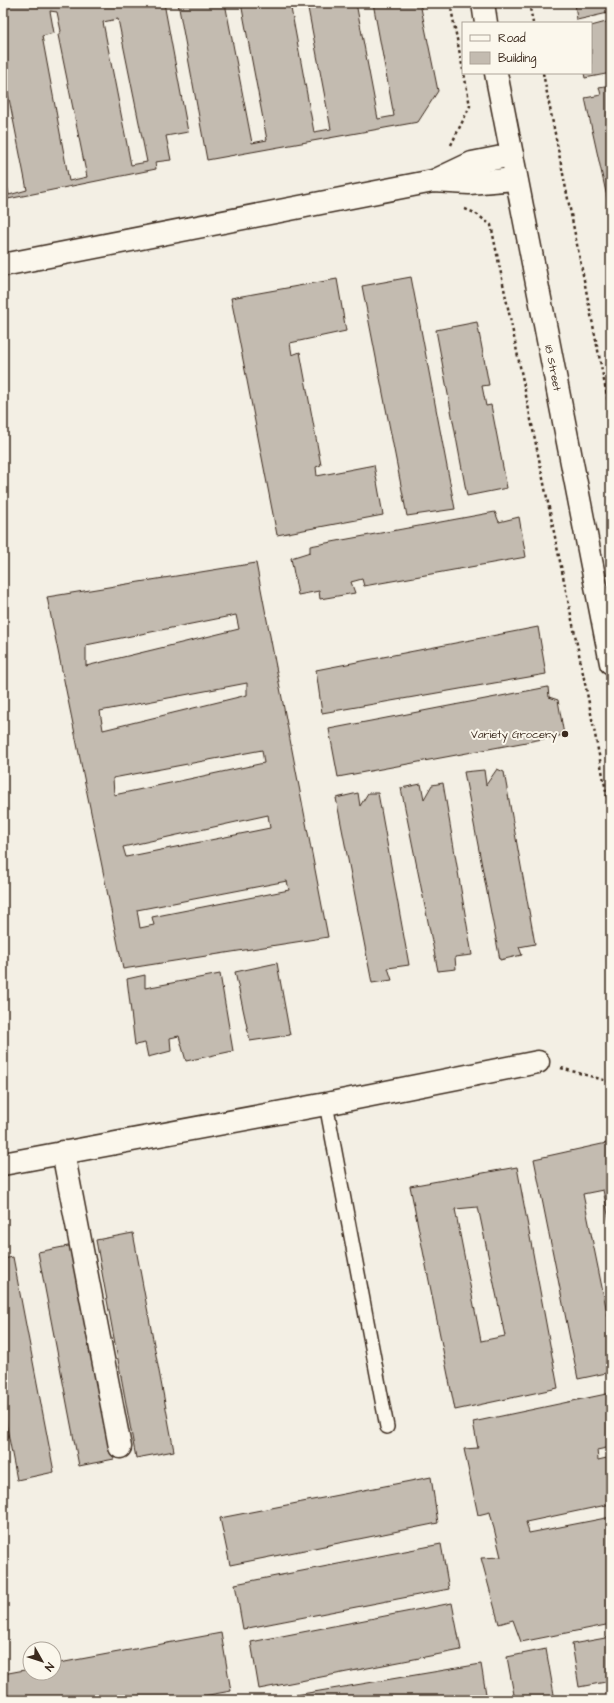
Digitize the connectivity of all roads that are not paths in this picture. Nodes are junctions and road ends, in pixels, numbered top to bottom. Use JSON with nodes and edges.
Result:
{"nodes":[{"id":1,"x":482,"y":3,"type":"edge"},
{"id":2,"x":486,"y":22,"type":"edge"},
{"id":3,"x":496,"y":74,"type":"edge"},
{"id":4,"x":512,"y":155,"type":"junction"},
{"id":5,"x":516,"y":179,"type":"junction"},
{"id":6,"x":433,"y":181,"type":"junction"},
{"id":7,"x":3,"y":265,"type":"edge"},
{"id":8,"x":611,"y":663,"type":"edge"},
{"id":9,"x":538,"y":1062,"type":"road end"},
{"id":10,"x":326,"y":1104,"type":"junction"},
{"id":11,"x":64,"y":1152,"type":"junction"},
{"id":12,"x":3,"y":1164,"type":"edge"},
{"id":13,"x":387,"y":1427,"type":"dead end"},
{"id":14,"x":120,"y":1446,"type":"dead end"}],
"edges":[{"from":1,"to":2,"type":"street"},
{"from":3,"to":4,"type":"street","name":"18 Street"},
{"from":4,"to":5,"type":"street","name":"18 Street"},
{"from":4,"to":6,"type":"street"},
{"from":5,"to":6,"type":"street"},
{"from":5,"to":8,"type":"street","name":"18 Street"},
{"from":6,"to":7,"type":"street"},
{"from":9,"to":10,"type":"street"},
{"from":10,"to":11,"type":"street"},
{"from":10,"to":13,"type":"lane"},
{"from":11,"to":12,"type":"street"},
{"from":11,"to":14,"type":"street"}]}
